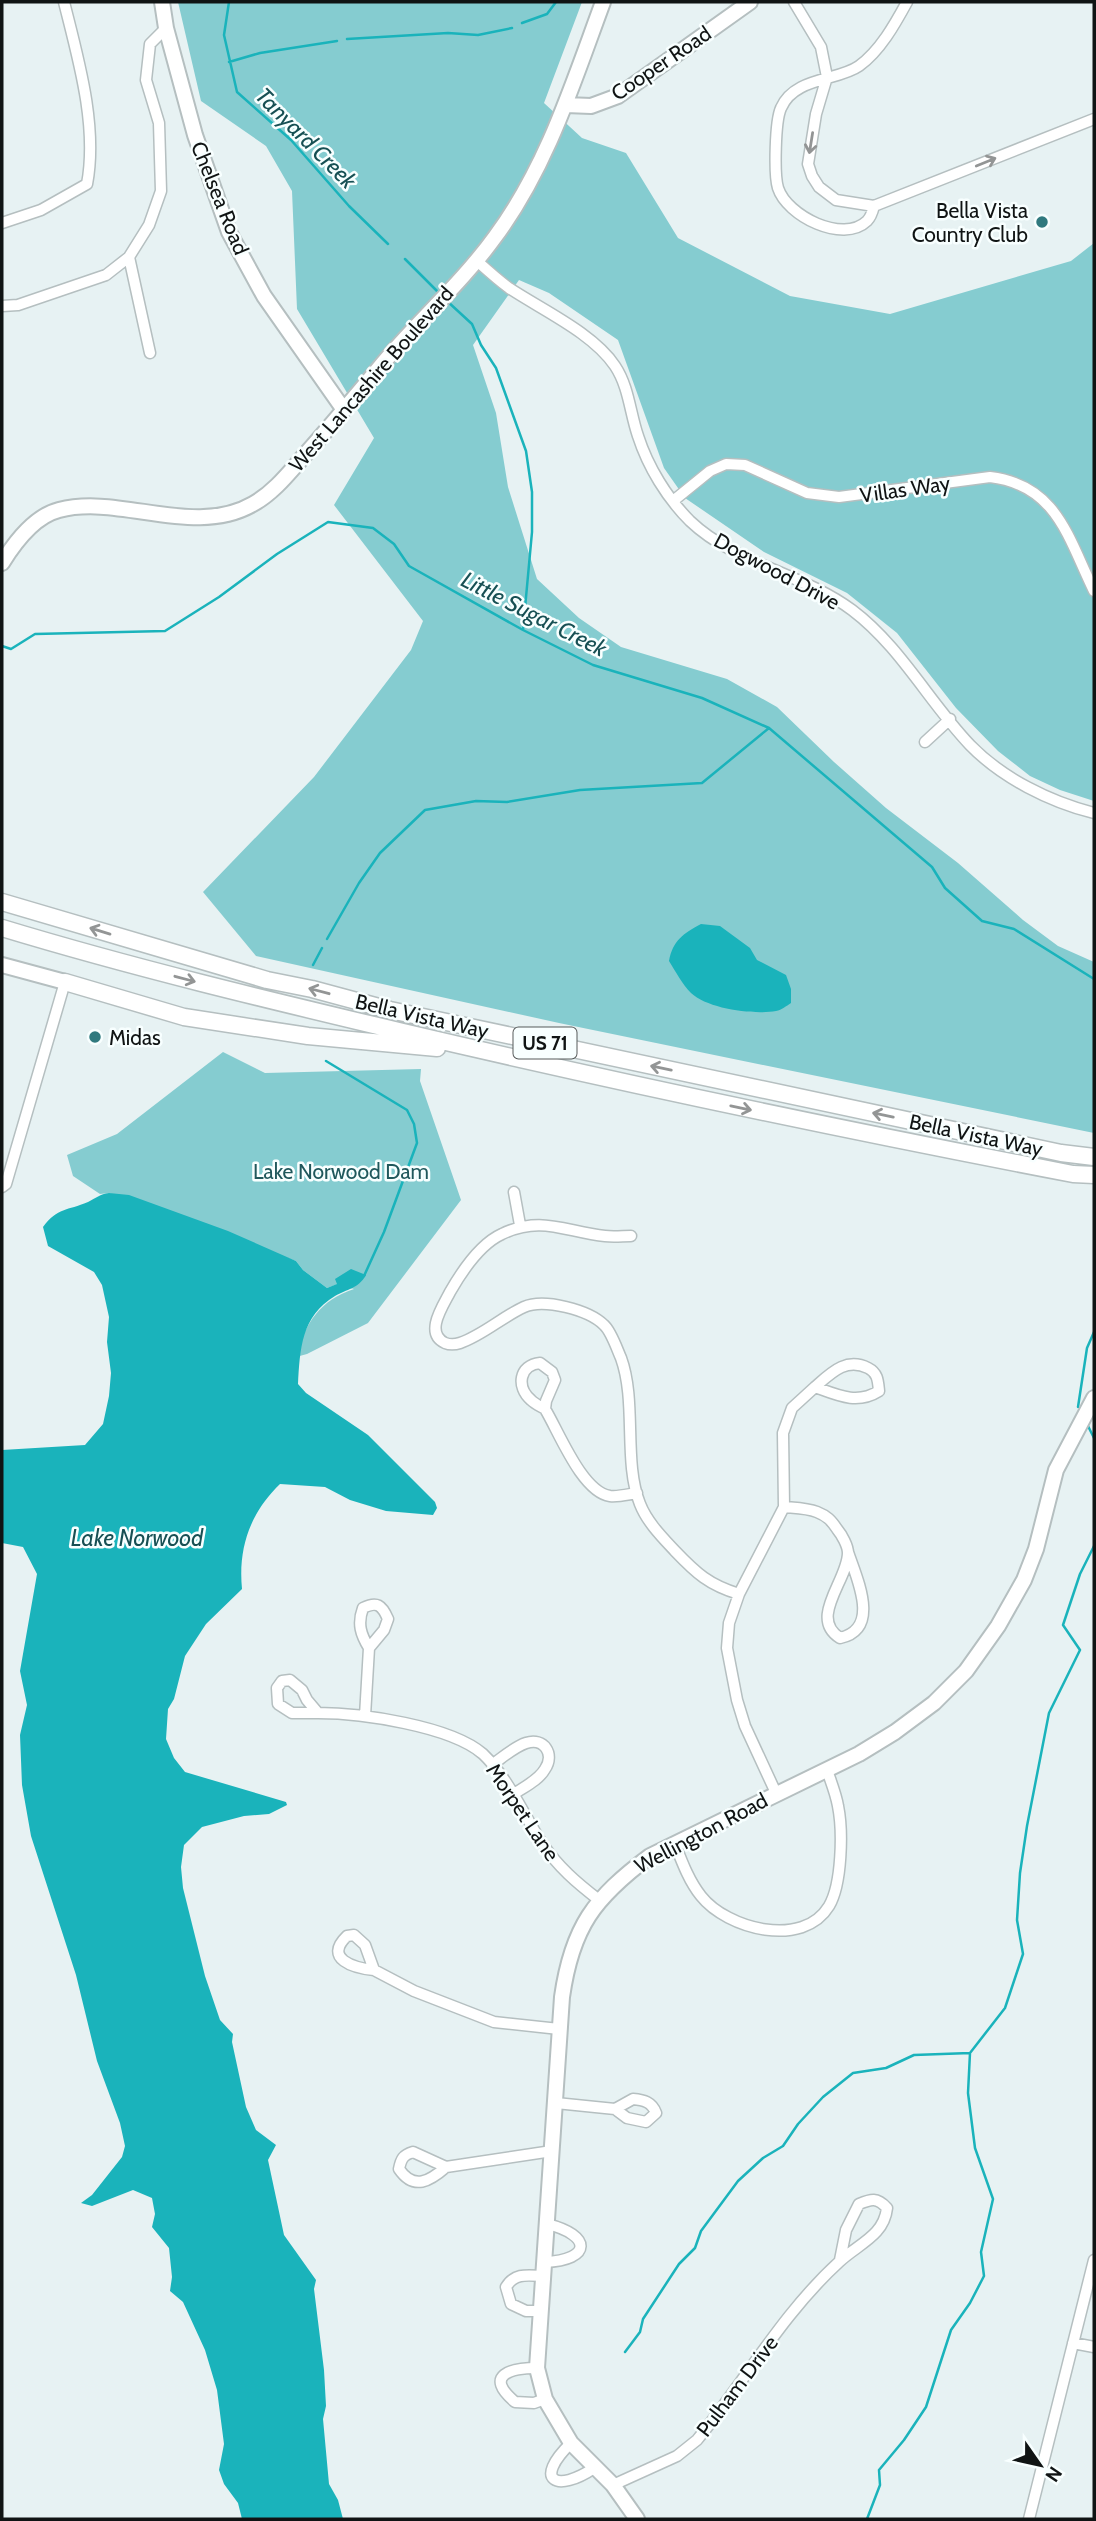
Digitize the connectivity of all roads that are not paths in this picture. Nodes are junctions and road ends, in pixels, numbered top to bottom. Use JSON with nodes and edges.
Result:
{"nodes":[{"id":1,"x":64,"y":2,"type":"edge"},
{"id":2,"x":162,"y":2,"type":"edge"},
{"id":3,"x":603,"y":2,"type":"edge"},
{"id":4,"x":750,"y":2,"type":"edge"},
{"id":5,"x":794,"y":2,"type":"edge"},
{"id":6,"x":907,"y":2,"type":"edge"},
{"id":7,"x":166,"y":28,"type":"junction"},
{"id":8,"x":827,"y":77,"type":"junction"},
{"id":9,"x":566,"y":105,"type":"junction"},
{"id":10,"x":1094,"y":118,"type":"edge"},
{"id":11,"x":874,"y":206,"type":"junction"},
{"id":12,"x":2,"y":223,"type":"edge"},
{"id":13,"x":129,"y":257,"type":"junction"},
{"id":14,"x":472,"y":266,"type":"junction"},
{"id":15,"x":2,"y":306,"type":"edge"},
{"id":16,"x":150,"y":353,"type":"dead end"},
{"id":17,"x":344,"y":410,"type":"junction"},
{"id":18,"x":673,"y":501,"type":"junction"},
{"id":19,"x":2,"y":563,"type":"edge"},
{"id":20,"x":1094,"y":591,"type":"edge"},
{"id":21,"x":950,"y":719,"type":"junction"},
{"id":22,"x":925,"y":742,"type":"dead end"},
{"id":23,"x":1094,"y":813,"type":"edge"},
{"id":24,"x":2,"y":902,"type":"edge"},
{"id":25,"x":2,"y":928,"type":"edge"},
{"id":26,"x":2,"y":965,"type":"edge"},
{"id":27,"x":65,"y":982,"type":"junction"},
{"id":28,"x":497,"y":1054,"type":"junction"},
{"id":29,"x":1094,"y":1157,"type":"edge"},
{"id":30,"x":1094,"y":1175,"type":"edge"},
{"id":31,"x":3,"y":1184,"type":"edge"},
{"id":32,"x":514,"y":1192,"type":"dead end"},
{"id":33,"x":520,"y":1225,"type":"junction"},
{"id":34,"x":631,"y":1236,"type":"dead end"},
{"id":35,"x":815,"y":1387,"type":"junction"},
{"id":36,"x":1094,"y":1398,"type":"edge"},
{"id":37,"x":545,"y":1409,"type":"junction"},
{"id":38,"x":638,"y":1493,"type":"junction"},
{"id":39,"x":784,"y":1507,"type":"junction"},
{"id":40,"x":848,"y":1552,"type":"junction"},
{"id":41,"x":739,"y":1594,"type":"junction"},
{"id":42,"x":369,"y":1648,"type":"dead end"},
{"id":43,"x":318,"y":1713,"type":"dead end"},
{"id":44,"x":365,"y":1716,"type":"junction"},
{"id":45,"x":492,"y":1765,"type":"junction"},
{"id":46,"x":827,"y":1770,"type":"junction"},
{"id":47,"x":776,"y":1793,"type":"junction"},
{"id":48,"x":514,"y":1794,"type":"junction"},
{"id":49,"x":675,"y":1844,"type":"junction"},
{"id":50,"x":599,"y":1900,"type":"junction"},
{"id":51,"x":374,"y":1970,"type":"dead end"},
{"id":52,"x":559,"y":2029,"type":"junction"},
{"id":53,"x":556,"y":2104,"type":"junction"},
{"id":54,"x":615,"y":2109,"type":"dead end"},
{"id":55,"x":552,"y":2151,"type":"junction"},
{"id":56,"x":446,"y":2167,"type":"dead end"},
{"id":57,"x":547,"y":2224,"type":"junction"},
{"id":58,"x":840,"y":2260,"type":"junction"},
{"id":59,"x":1094,"y":2260,"type":"edge"},
{"id":60,"x":543,"y":2269,"type":"junction"},
{"id":61,"x":1082,"y":2308,"type":"junction"},
{"id":62,"x":1094,"y":2310,"type":"edge"},
{"id":63,"x":540,"y":2311,"type":"junction"},
{"id":64,"x":1073,"y":2343,"type":"junction"},
{"id":65,"x":1094,"y":2347,"type":"edge"},
{"id":66,"x":537,"y":2368,"type":"junction"},
{"id":67,"x":545,"y":2399,"type":"junction"},
{"id":68,"x":571,"y":2443,"type":"junction"},
{"id":69,"x":594,"y":2468,"type":"junction"},
{"id":70,"x":613,"y":2484,"type":"junction"},
{"id":71,"x":637,"y":2519,"type":"edge"},
{"id":72,"x":1029,"y":2519,"type":"edge"}],
"edges":[{"from":1,"to":12,"type":"street"},
{"from":2,"to":7,"type":"street","name":"Chelsea Road"},
{"from":3,"to":9,"type":"street","name":"West Lancashire Boulevard"},
{"from":4,"to":9,"type":"street","name":"Cooper Road"},
{"from":5,"to":8,"type":"street"},
{"from":6,"to":8,"type":"street"},
{"from":7,"to":13,"type":"street"},
{"from":7,"to":17,"type":"street","name":"Chelsea Road"},
{"from":8,"to":11,"type":"street","one_way":true},
{"from":8,"to":11,"type":"street"},
{"from":9,"to":14,"type":"street","name":"West Lancashire Boulevard"},
{"from":11,"to":10,"type":"street","one_way":true},
{"from":13,"to":15,"type":"street"},
{"from":13,"to":16,"type":"street"},
{"from":14,"to":17,"type":"street","name":"West Lancashire Boulevard"},
{"from":14,"to":18,"type":"street","name":"Dogwood Drive"},
{"from":17,"to":19,"type":"street","name":"West Lancashire Boulevard"},
{"from":18,"to":20,"type":"street","name":"Villas Way"},
{"from":18,"to":21,"type":"street","name":"Dogwood Drive"},
{"from":21,"to":22,"type":"street"},
{"from":21,"to":23,"type":"street","name":"Dogwood Drive"},
{"from":29,"to":24,"type":"main road","name":"Bella Vista Way","number":"US 71","one_way":true},
{"from":25,"to":28,"type":"main road","name":"Bella Vista Way","number":"US 71","one_way":true},
{"from":26,"to":27,"type":"street"},
{"from":27,"to":28,"type":"main road"},
{"from":27,"to":31,"type":"street"},
{"from":28,"to":30,"type":"main road","name":"Bella Vista Way","number":"US 71","one_way":true},
{"from":32,"to":33,"type":"street"},
{"from":33,"to":34,"type":"street"},
{"from":33,"to":38,"type":"street"},
{"from":35,"to":35,"type":"street"},
{"from":35,"to":39,"type":"street"},
{"from":36,"to":46,"type":"street","name":"Wellington Road"},
{"from":37,"to":37,"type":"street"},
{"from":37,"to":38,"type":"street"},
{"from":38,"to":41,"type":"street"},
{"from":39,"to":40,"type":"street"},
{"from":39,"to":41,"type":"street"},
{"from":40,"to":40,"type":"street"},
{"from":41,"to":47,"type":"street"},
{"from":42,"to":44,"type":"street"},
{"from":43,"to":44,"type":"street","name":"Morpet Lane"},
{"from":44,"to":45,"type":"street","name":"Morpet Lane"},
{"from":45,"to":48,"type":"street","name":"Morpet Lane"},
{"from":45,"to":48,"type":"street"},
{"from":46,"to":47,"type":"street","name":"Wellington Road"},
{"from":46,"to":49,"type":"street"},
{"from":47,"to":49,"type":"street","name":"Wellington Road"},
{"from":48,"to":50,"type":"street","name":"Morpet Lane"},
{"from":49,"to":50,"type":"street","name":"Wellington Road"},
{"from":50,"to":52,"type":"street","name":"Wellington Road"},
{"from":51,"to":52,"type":"street"},
{"from":52,"to":53,"type":"street","name":"Wellington Road"},
{"from":53,"to":54,"type":"street"},
{"from":53,"to":55,"type":"street","name":"Wellington Road"},
{"from":55,"to":56,"type":"street"},
{"from":55,"to":57,"type":"street","name":"Wellington Road"},
{"from":57,"to":60,"type":"street","name":"Wellington Road"},
{"from":57,"to":60,"type":"street"},
{"from":58,"to":58,"type":"street","name":"Pulham Drive"},
{"from":58,"to":70,"type":"street","name":"Pulham Drive"},
{"from":59,"to":61,"type":"street"},
{"from":60,"to":63,"type":"street","name":"Wellington Road"},
{"from":60,"to":63,"type":"street"},
{"from":61,"to":62,"type":"street"},
{"from":61,"to":64,"type":"street"},
{"from":63,"to":66,"type":"street","name":"Wellington Road"},
{"from":64,"to":65,"type":"street"},
{"from":64,"to":72,"type":"street"},
{"from":66,"to":67,"type":"street","name":"Wellington Road"},
{"from":66,"to":67,"type":"street"},
{"from":67,"to":68,"type":"street","name":"Wellington Road"},
{"from":68,"to":69,"type":"street","name":"Wellington Road"},
{"from":68,"to":69,"type":"street"},
{"from":69,"to":70,"type":"street","name":"Wellington Road"},
{"from":70,"to":71,"type":"street","name":"Wellington Road"}]}
